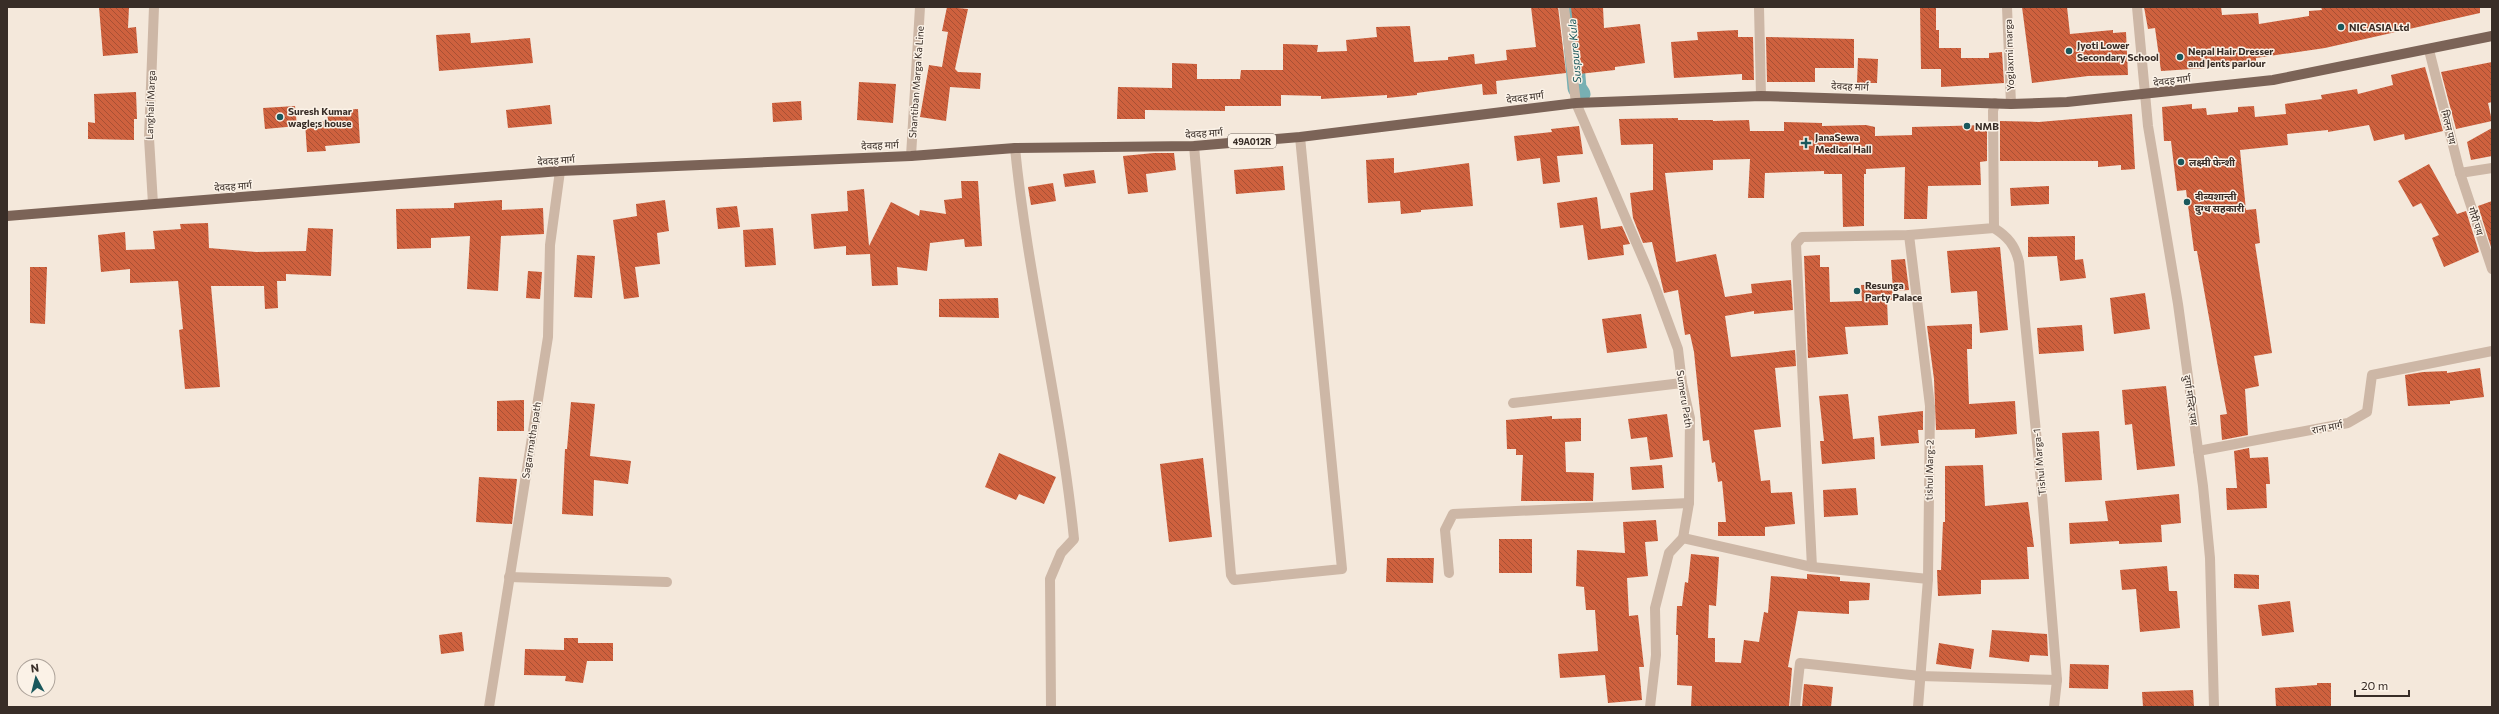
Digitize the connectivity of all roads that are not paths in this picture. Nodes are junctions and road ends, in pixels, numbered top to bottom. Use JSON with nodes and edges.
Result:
{"nodes":[{"id":1,"x":154,"y":7,"type":"edge"},
{"id":2,"x":920,"y":7,"type":"edge"},
{"id":3,"x":1564,"y":7,"type":"edge"},
{"id":4,"x":1759,"y":7,"type":"edge"},
{"id":5,"x":2008,"y":7,"type":"edge"},
{"id":6,"x":2137,"y":7,"type":"edge"},
{"id":7,"x":2492,"y":36,"type":"edge"},
{"id":8,"x":2429,"y":50,"type":"junction"},
{"id":9,"x":2144,"y":95,"type":"junction"},
{"id":10,"x":1761,"y":96,"type":"junction"},
{"id":11,"x":1576,"y":103,"type":"junction"},
{"id":12,"x":1995,"y":103,"type":"junction"},
{"id":13,"x":2011,"y":104,"type":"junction"},
{"id":14,"x":1300,"y":137,"type":"junction"},
{"id":15,"x":1194,"y":146,"type":"junction"},
{"id":16,"x":1015,"y":148,"type":"junction"},
{"id":17,"x":911,"y":156,"type":"junction"},
{"id":18,"x":2492,"y":168,"type":"edge"},
{"id":19,"x":560,"y":171,"type":"junction"},
{"id":20,"x":2460,"y":173,"type":"junction"},
{"id":21,"x":152,"y":204,"type":"junction"},
{"id":22,"x":7,"y":216,"type":"edge"},
{"id":23,"x":1994,"y":228,"type":"junction"},
{"id":24,"x":1909,"y":235,"type":"junction"},
{"id":25,"x":2492,"y":269,"type":"edge"},
{"id":26,"x":2492,"y":351,"type":"edge"},
{"id":27,"x":1682,"y":383,"type":"junction"},
{"id":28,"x":1512,"y":403,"type":"dead end"},
{"id":29,"x":2198,"y":451,"type":"junction"},
{"id":30,"x":1689,"y":503,"type":"junction"},
{"id":31,"x":1683,"y":538,"type":"junction"},
{"id":32,"x":1812,"y":567,"type":"junction"},
{"id":33,"x":1449,"y":573,"type":"dead end"},
{"id":34,"x":509,"y":577,"type":"junction"},
{"id":35,"x":1928,"y":579,"type":"junction"},
{"id":36,"x":667,"y":582,"type":"dead end"},
{"id":37,"x":1920,"y":676,"type":"junction"},
{"id":38,"x":2057,"y":680,"type":"junction"},
{"id":39,"x":489,"y":707,"type":"edge"},
{"id":40,"x":1051,"y":707,"type":"edge"},
{"id":41,"x":1650,"y":707,"type":"edge"},
{"id":42,"x":1795,"y":707,"type":"edge"},
{"id":43,"x":1918,"y":707,"type":"edge"},
{"id":44,"x":2054,"y":707,"type":"edge"},
{"id":45,"x":2214,"y":707,"type":"edge"}],
"edges":[{"from":1,"to":21,"type":"street","name":"Langhali Marga"},
{"from":2,"to":17,"type":"street","name":"Shantiban Marga Ka Line"},
{"from":3,"to":11,"type":"street","name":"Sumeru Path"},
{"from":4,"to":10,"type":"street"},
{"from":5,"to":13,"type":"street","name":"Yoglaxmi marga"},
{"from":6,"to":9,"type":"street","name":"दुर्गा मन्दिर पथ"},
{"from":7,"to":8,"type":"main road","name":"देवदह मार्ग","number":"49A012R"},
{"from":8,"to":9,"type":"main road","name":"देवदह मार्ग","number":"49A012R"},
{"from":8,"to":20,"type":"street","name":"मिलन पथ"},
{"from":9,"to":13,"type":"main road","name":"देवदह मार्ग","number":"49A012R"},
{"from":9,"to":29,"type":"street","name":"दुर्गा मन्दिर पथ"},
{"from":10,"to":11,"type":"main road","name":"देवदह मार्ग","number":"49A012R"},
{"from":10,"to":12,"type":"main road","name":"देवदह मार्ग","number":"49A012R"},
{"from":11,"to":14,"type":"main road","name":"देवदह मार्ग","number":"49A012R"},
{"from":11,"to":27,"type":"street","name":"Sumeru Path"},
{"from":12,"to":13,"type":"main road","name":"देवदह मार्ग","number":"49A012R"},
{"from":12,"to":23,"type":"street"},
{"from":14,"to":15,"type":"main road","name":"देवदह मार्ग","number":"49A012R"},
{"from":14,"to":15,"type":"street"},
{"from":15,"to":16,"type":"main road","name":"देवदह मार्ग","number":"49A012R"},
{"from":16,"to":17,"type":"main road","name":"देवदह मार्ग","number":"49A012R"},
{"from":16,"to":40,"type":"street"},
{"from":17,"to":19,"type":"main road","name":"देवदह मार्ग","number":"49A012R"},
{"from":18,"to":20,"type":"street"},
{"from":19,"to":21,"type":"main road","name":"देवदह मार्ग","number":"49A012R"},
{"from":19,"to":34,"type":"street","name":"Sagarmatha path"},
{"from":20,"to":25,"type":"street","name":"गौरी पथ"},
{"from":21,"to":22,"type":"main road","name":"देवदह मार्ग","number":"49A012R"},
{"from":23,"to":24,"type":"street"},
{"from":23,"to":38,"type":"street","name":"Tishul Marga-1"},
{"from":24,"to":32,"type":"street"},
{"from":24,"to":35,"type":"street","name":"tishul Marg-2"},
{"from":26,"to":29,"type":"street","name":"राना मार्ग"},
{"from":27,"to":28,"type":"street"},
{"from":27,"to":30,"type":"street","name":"Sumeru Path"},
{"from":29,"to":45,"type":"street","name":"दुर्गा मन्दिर पथ"},
{"from":30,"to":31,"type":"street","name":"Sumeru Path"},
{"from":30,"to":33,"type":"street"},
{"from":31,"to":32,"type":"street"},
{"from":31,"to":41,"type":"street"},
{"from":32,"to":35,"type":"street"},
{"from":34,"to":36,"type":"street"},
{"from":34,"to":39,"type":"street","name":"Sagarmatha path"},
{"from":35,"to":37,"type":"street","name":"tishul Marg-2"},
{"from":37,"to":38,"type":"street"},
{"from":37,"to":42,"type":"street"},
{"from":37,"to":43,"type":"street","name":"tishul Marg-2"},
{"from":38,"to":44,"type":"street","name":"Tishul Marga-1"}]}
